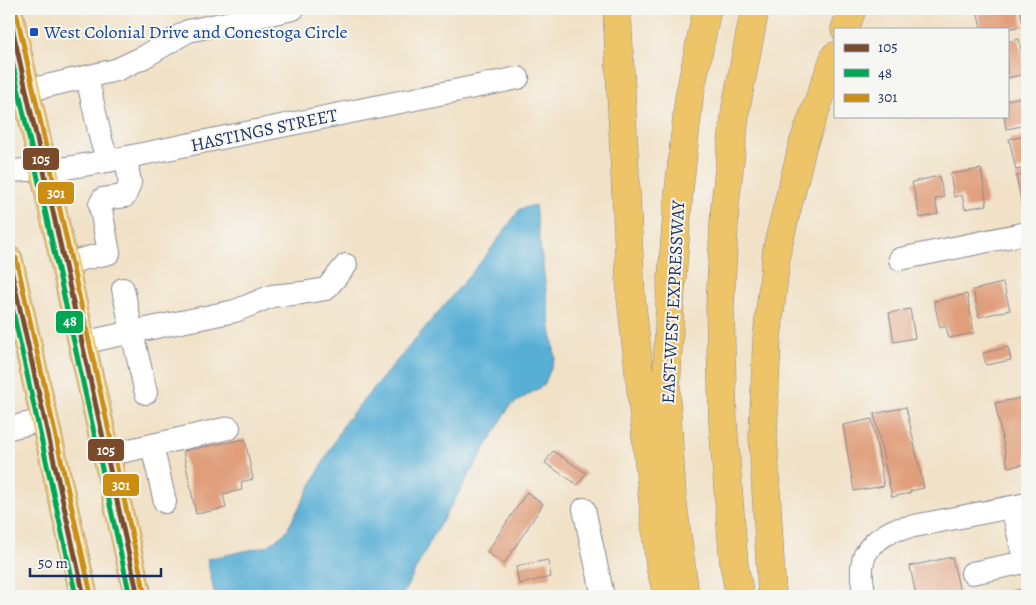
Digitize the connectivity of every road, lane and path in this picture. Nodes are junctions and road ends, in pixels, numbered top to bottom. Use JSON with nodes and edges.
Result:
{"nodes":[{"id":1,"x":293,"y":9,"type":"edge"},
{"id":2,"x":617,"y":9,"type":"edge"},
{"id":3,"x":707,"y":9,"type":"edge"},
{"id":4,"x":755,"y":9,"type":"edge"},
{"id":5,"x":852,"y":9,"type":"edge"},
{"id":6,"x":9,"y":13,"type":"edge"},
{"id":7,"x":845,"y":28,"type":"edge"},
{"id":8,"x":834,"y":59,"type":"edge"},
{"id":9,"x":87,"y":77,"type":"junction"},
{"id":10,"x":518,"y":78,"type":"dead end"},
{"id":11,"x":25,"y":91,"type":"junction"},
{"id":12,"x":117,"y":160,"type":"junction"},
{"id":13,"x":43,"y":170,"type":"junction"},
{"id":14,"x":9,"y":171,"type":"edge"},
{"id":15,"x":1027,"y":233,"type":"edge"},
{"id":16,"x":900,"y":260,"type":"dead end"},
{"id":17,"x":64,"y":264,"type":"junction"},
{"id":18,"x":346,"y":265,"type":"dead end"},
{"id":19,"x":10,"y":276,"type":"edge"},
{"id":20,"x":123,"y":289,"type":"dead end"},
{"id":21,"x":132,"y":332,"type":"junction"},
{"id":22,"x":82,"y":343,"type":"junction"},
{"id":23,"x":146,"y":393,"type":"dead end"},
{"id":24,"x":44,"y":420,"type":"junction"},
{"id":25,"x":9,"y":428,"type":"edge"},
{"id":26,"x":229,"y":428,"type":"dead end"},
{"id":27,"x":152,"y":445,"type":"junction"},
{"id":28,"x":107,"y":455,"type":"junction"},
{"id":29,"x":164,"y":502,"type":"dead end"},
{"id":30,"x":1020,"y":506,"type":"edge"},
{"id":31,"x":584,"y":509,"type":"dead end"},
{"id":32,"x":1026,"y":561,"type":"edge"},
{"id":33,"x":972,"y":573,"type":"dead end"},
{"id":34,"x":84,"y":596,"type":"edge"},
{"id":35,"x":138,"y":596,"type":"edge"},
{"id":36,"x":599,"y":596,"type":"edge"},
{"id":37,"x":668,"y":596,"type":"edge"},
{"id":38,"x":685,"y":596,"type":"edge"},
{"id":39,"x":740,"y":596,"type":"edge"},
{"id":40,"x":772,"y":596,"type":"edge"},
{"id":41,"x":864,"y":596,"type":"edge"}],
"edges":[{"from":1,"to":9,"type":"street"},
{"from":2,"to":37,"type":"highway"},
{"from":3,"to":38,"type":"highway","name":"EAST-WEST EXPRESSWAY"},
{"from":4,"to":39,"type":"highway"},
{"from":5,"to":7,"type":"highway"},
{"from":6,"to":11,"type":"highway"},
{"from":8,"to":40,"type":"highway"},
{"from":9,"to":11,"type":"street"},
{"from":9,"to":12,"type":"street"},
{"from":10,"to":12,"type":"street","name":"HASTINGS STREET"},
{"from":11,"to":13,"type":"highway"},
{"from":12,"to":13,"type":"street","name":"HASTINGS STREET"},
{"from":12,"to":17,"type":"street"},
{"from":13,"to":14,"type":"street","name":"HASTINGS STREET"},
{"from":13,"to":17,"type":"highway"},
{"from":15,"to":16,"type":"street"},
{"from":17,"to":22,"type":"highway"},
{"from":18,"to":21,"type":"street"},
{"from":19,"to":24,"type":"highway"},
{"from":20,"to":21,"type":"street"},
{"from":21,"to":22,"type":"street"},
{"from":21,"to":23,"type":"street"},
{"from":22,"to":28,"type":"highway"},
{"from":24,"to":25,"type":"street"},
{"from":24,"to":34,"type":"highway"},
{"from":26,"to":27,"type":"street"},
{"from":27,"to":28,"type":"street"},
{"from":27,"to":29,"type":"street"},
{"from":28,"to":35,"type":"highway"},
{"from":30,"to":32,"type":"street"},
{"from":30,"to":41,"type":"street"},
{"from":31,"to":36,"type":"street"},
{"from":32,"to":33,"type":"street"}]}
